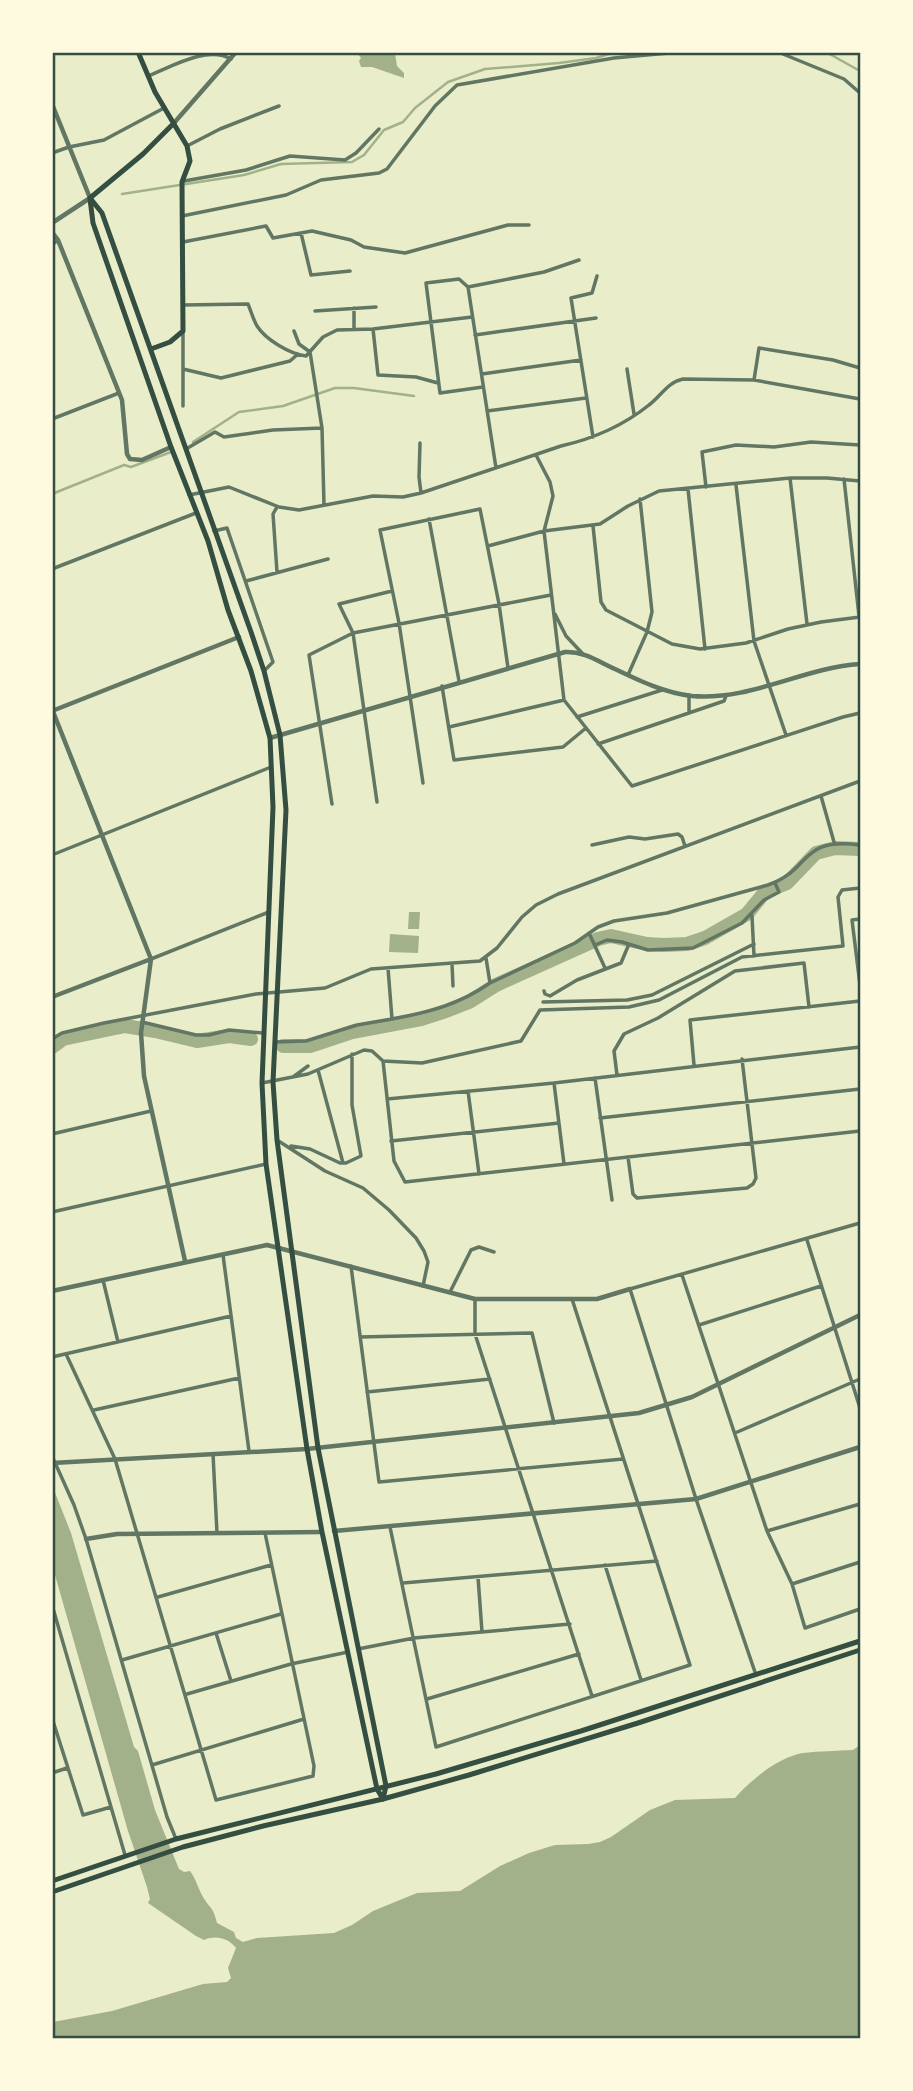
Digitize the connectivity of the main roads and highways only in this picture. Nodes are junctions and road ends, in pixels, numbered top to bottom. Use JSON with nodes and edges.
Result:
{"nodes":[{"id":1,"x":138,"y":52,"type":"edge"},
{"id":2,"x":174,"y":123,"type":"junction"},
{"id":3,"x":90,"y":198,"type":"junction"},
{"id":4,"x":150,"y":349,"type":"junction"},
{"id":5,"x":860,"y":1641,"type":"edge"},
{"id":6,"x":860,"y":1650,"type":"edge"},
{"id":7,"x":386,"y":1786,"type":"junction"},
{"id":8,"x":377,"y":1789,"type":"junction"},
{"id":9,"x":383,"y":1799,"type":"junction"},
{"id":10,"x":52,"y":1881,"type":"edge"},
{"id":11,"x":52,"y":1892,"type":"edge"}],
"edges":[{"from":1,"to":2,"type":"main road"},
{"from":2,"to":3,"type":"main road"},
{"from":2,"to":4,"type":"main road"},
{"from":3,"to":4,"type":"main road"},
{"from":3,"to":8,"type":"main road"},
{"from":4,"to":7,"type":"main road"},
{"from":5,"to":7,"type":"main road"},
{"from":6,"to":9,"type":"main road"},
{"from":7,"to":8,"type":"main road"},
{"from":7,"to":9,"type":"main road"},
{"from":8,"to":9,"type":"main road"},
{"from":8,"to":10,"type":"main road"},
{"from":9,"to":11,"type":"main road"}]}
